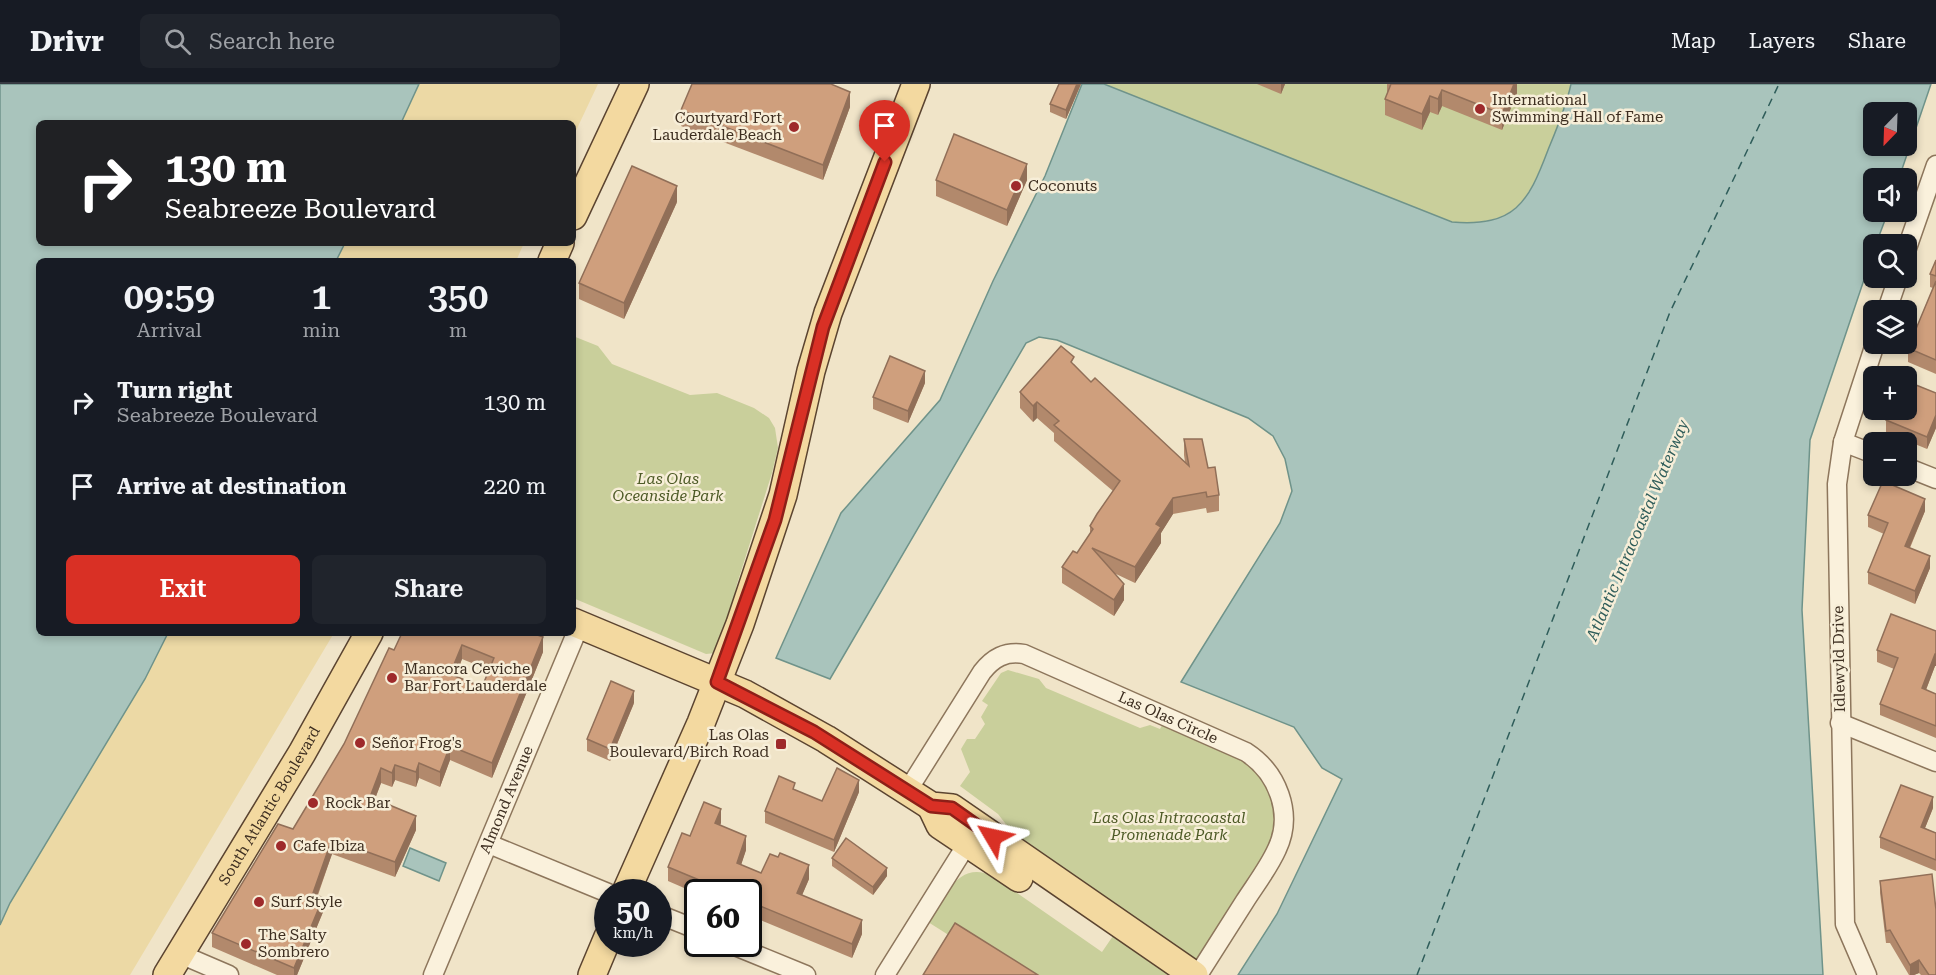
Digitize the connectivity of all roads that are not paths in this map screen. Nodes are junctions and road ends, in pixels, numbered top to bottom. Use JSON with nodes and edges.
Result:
{"nodes":[{"id":1,"x":634,"y":84,"type":"edge"},
{"id":2,"x":916,"y":84,"type":"edge"},
{"id":3,"x":1936,"y":165,"type":"edge"},
{"id":4,"x":1932,"y":191,"type":"edge"},
{"id":5,"x":576,"y":210,"type":"edge"},
{"id":6,"x":1913,"y":234,"type":"edge"},
{"id":7,"x":1872,"y":354,"type":"edge"},
{"id":8,"x":1843,"y":442,"type":"junction"},
{"id":9,"x":1863,"y":450,"type":"edge"},
{"id":10,"x":1917,"y":471,"type":"edge"},
{"id":11,"x":1936,"y":479,"type":"edge"},
{"id":12,"x":576,"y":623,"type":"edge"},
{"id":13,"x":367,"y":636,"type":"edge"},
{"id":14,"x":571,"y":636,"type":"edge"},
{"id":15,"x":717,"y":682,"type":"junction"},
{"id":16,"x":1840,"y":723,"type":"junction"},
{"id":17,"x":1936,"y":762,"type":"edge"},
{"id":18,"x":908,"y":790,"type":"junction"},
{"id":19,"x":931,"y":806,"type":"junction"},
{"id":20,"x":489,"y":844,"type":"junction"},
{"id":21,"x":967,"y":844,"type":"junction"},
{"id":22,"x":1020,"y":868,"type":"junction"},
{"id":23,"x":632,"y":879,"type":"edge"},
{"id":24,"x":594,"y":887,"type":"edge"},
{"id":25,"x":600,"y":957,"type":"edge"},
{"id":26,"x":762,"y":957,"type":"edge"},
{"id":27,"x":174,"y":964,"type":"edge"},
{"id":28,"x":229,"y":975,"type":"edge"},
{"id":29,"x":433,"y":975,"type":"edge"},
{"id":30,"x":592,"y":975,"type":"edge"},
{"id":31,"x":806,"y":975,"type":"edge"},
{"id":32,"x":885,"y":975,"type":"edge"},
{"id":33,"x":1161,"y":975,"type":"edge"},
{"id":34,"x":1196,"y":975,"type":"edge"},
{"id":35,"x":1867,"y":975,"type":"edge"}],
"edges":[{"from":1,"to":5,"type":"main road"},
{"from":2,"to":15,"type":"main road"},
{"from":3,"to":4,"type":"street"},
{"from":4,"to":6,"type":"street"},
{"from":7,"to":8,"type":"street","name":"Idlewyld Drive"},
{"from":8,"to":9,"type":"street"},
{"from":8,"to":16,"type":"street","name":"Idlewyld Drive"},
{"from":10,"to":11,"type":"street"},
{"from":12,"to":15,"type":"main road"},
{"from":13,"to":27,"type":"main road","name":"South Atlantic Boulevard"},
{"from":14,"to":20,"type":"street","name":"Almond Avenue"},
{"from":15,"to":18,"type":"main road"},
{"from":15,"to":23,"type":"main road"},
{"from":16,"to":17,"type":"street"},
{"from":16,"to":35,"type":"street","name":"Idlewyld Drive"},
{"from":18,"to":19,"type":"main road"},
{"from":18,"to":34,"type":"street","name":"Las Olas Circle"},
{"from":19,"to":21,"type":"main road"},
{"from":19,"to":22,"type":"main road"},
{"from":20,"to":24,"type":"street"},
{"from":20,"to":29,"type":"street","name":"Almond Avenue"},
{"from":21,"to":22,"type":"main road"},
{"from":21,"to":32,"type":"street"},
{"from":22,"to":33,"type":"main road"},
{"from":22,"to":34,"type":"main road"},
{"from":25,"to":30,"type":"main road"},
{"from":26,"to":31,"type":"street"},
{"from":27,"to":28,"type":"street"}]}
